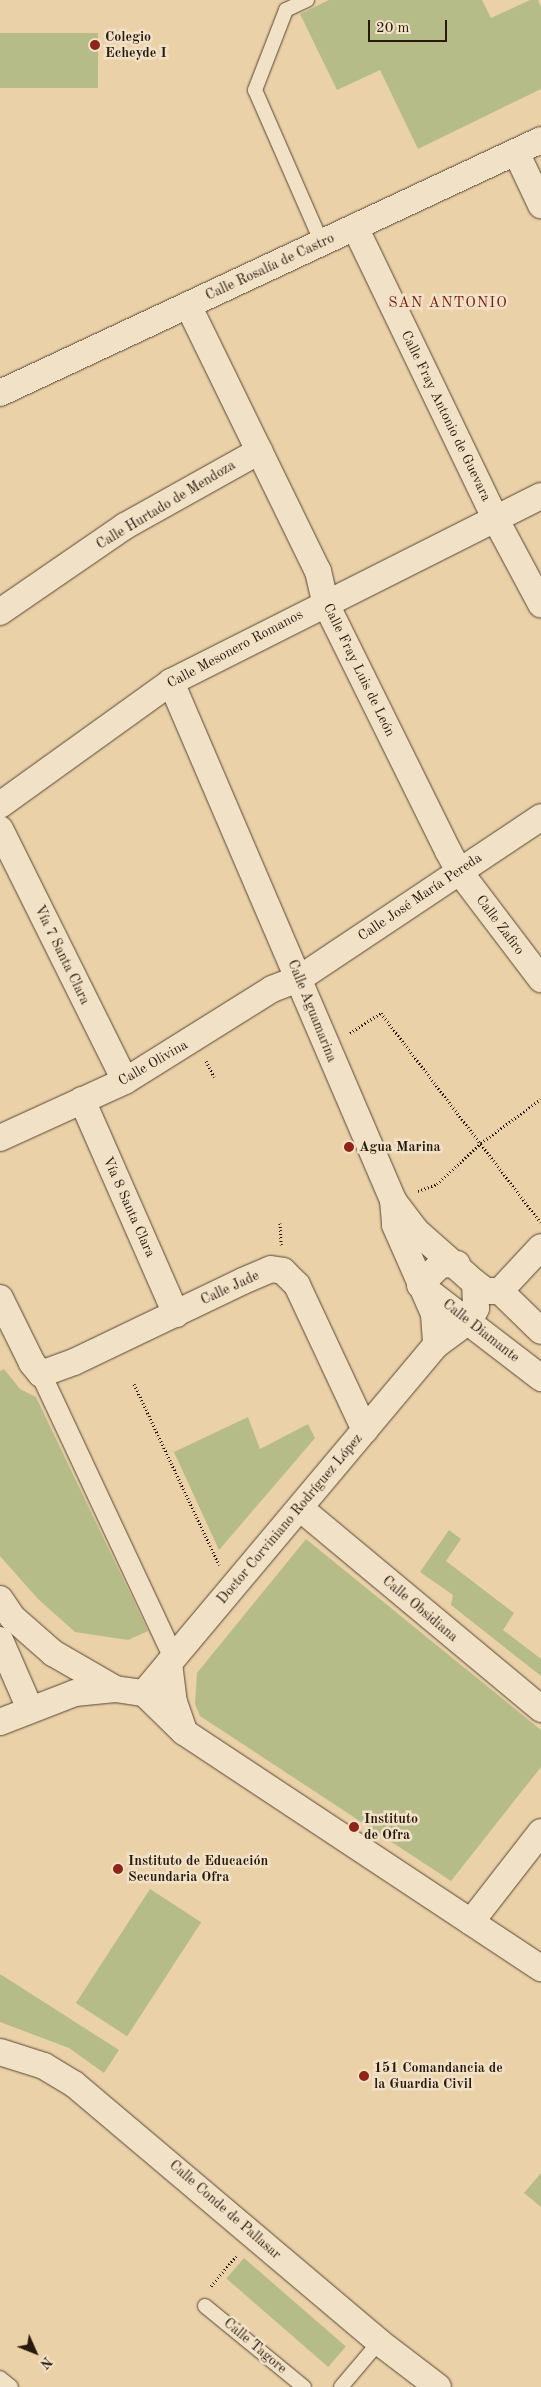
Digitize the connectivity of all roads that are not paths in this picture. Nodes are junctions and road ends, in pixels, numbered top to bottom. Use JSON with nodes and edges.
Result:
{"nodes":[{"id":1,"x":307,"y":0,"type":"edge"},
{"id":2,"x":541,"y":140,"type":"edge"},
{"id":3,"x":516,"y":152,"type":"junction"},
{"id":4,"x":541,"y":205,"type":"edge"},
{"id":5,"x":355,"y":227,"type":"junction"},
{"id":6,"x":322,"y":243,"type":"junction"},
{"id":7,"x":188,"y":305,"type":"junction"},
{"id":8,"x":0,"y":393,"type":"edge"},
{"id":9,"x":259,"y":451,"type":"junction"},
{"id":10,"x":541,"y":496,"type":"edge"},
{"id":11,"x":495,"y":518,"type":"junction"},
{"id":12,"x":325,"y":602,"type":"junction"},
{"id":13,"x":541,"y":604,"type":"edge"},
{"id":14,"x":0,"y":612,"type":"edge"},
{"id":15,"x":171,"y":682,"type":"junction"},
{"id":16,"x":0,"y":805,"type":"edge"},
{"id":17,"x":541,"y":817,"type":"edge"},
{"id":18,"x":0,"y":829,"type":"edge"},
{"id":19,"x":459,"y":871,"type":"junction"},
{"id":20,"x":300,"y":978,"type":"junction"},
{"id":21,"x":541,"y":979,"type":"edge"},
{"id":22,"x":125,"y":1081,"type":"junction"},
{"id":23,"x":82,"y":1100,"type":"junction"},
{"id":24,"x":0,"y":1138,"type":"edge"},
{"id":25,"x":393,"y":1200,"type":"junction"},
{"id":26,"x":541,"y":1247,"type":"edge"},
{"id":27,"x":457,"y":1264,"type":"junction"},
{"id":28,"x":475,"y":1282,"type":"junction"},
{"id":29,"x":420,"y":1285,"type":"junction"},
{"id":30,"x":500,"y":1292,"type":"junction"},
{"id":31,"x":0,"y":1298,"type":"edge"},
{"id":32,"x":176,"y":1314,"type":"junction"},
{"id":33,"x":470,"y":1320,"type":"junction"},
{"id":34,"x":541,"y":1331,"type":"edge"},
{"id":35,"x":436,"y":1345,"type":"junction"},
{"id":36,"x":41,"y":1374,"type":"junction"},
{"id":37,"x":541,"y":1378,"type":"edge"},
{"id":38,"x":365,"y":1430,"type":"junction"},
{"id":39,"x":300,"y":1508,"type":"junction"},
{"id":40,"x":0,"y":1599,"type":"edge"},
{"id":41,"x":0,"y":1640,"type":"edge"},
{"id":42,"x":172,"y":1660,"type":"junction"},
{"id":43,"x":115,"y":1689,"type":"junction"},
{"id":44,"x":144,"y":1693,"type":"junction"},
{"id":45,"x":30,"y":1709,"type":"junction"},
{"id":46,"x":541,"y":1709,"type":"edge"},
{"id":47,"x":0,"y":1722,"type":"edge"},
{"id":48,"x":184,"y":1732,"type":"junction"},
{"id":49,"x":541,"y":1832,"type":"edge"},
{"id":50,"x":471,"y":1922,"type":"junction"},
{"id":51,"x":541,"y":1968,"type":"edge"},
{"id":52,"x":0,"y":2052,"type":"edge"},
{"id":53,"x":205,"y":2306,"type":"road end"},
{"id":54,"x":379,"y":2342,"type":"junction"},
{"id":55,"x":0,"y":2378,"type":"edge"},
{"id":56,"x":11,"y":2387,"type":"edge"},
{"id":57,"x":304,"y":2387,"type":"edge"},
{"id":58,"x":341,"y":2387,"type":"edge"},
{"id":59,"x":438,"y":2387,"type":"edge"}],
"edges":[{"from":1,"to":6,"type":"lane"},
{"from":2,"to":3,"type":"street","name":"Calle Rosalía de Castro"},
{"from":3,"to":4,"type":"street"},
{"from":3,"to":5,"type":"street","name":"Calle Rosalía de Castro"},
{"from":5,"to":6,"type":"street","name":"Calle Rosalía de Castro"},
{"from":5,"to":11,"type":"street","name":"Calle Fray Antonio de Guevara"},
{"from":6,"to":7,"type":"street","name":"Calle Rosalía de Castro"},
{"from":7,"to":8,"type":"street","name":"Calle Rosalía de Castro"},
{"from":7,"to":9,"type":"street","name":"Calle Fray Luis de León"},
{"from":9,"to":12,"type":"street","name":"Calle Fray Luis de León"},
{"from":9,"to":14,"type":"street","name":"Calle Hurtado de Mendoza"},
{"from":10,"to":11,"type":"street","name":"Calle Mesonero Romanos"},
{"from":11,"to":12,"type":"street","name":"Calle Mesonero Romanos"},
{"from":11,"to":13,"type":"street","name":"Calle Fray Antonio de Guevara"},
{"from":12,"to":15,"type":"street","name":"Calle Mesonero Romanos"},
{"from":12,"to":19,"type":"street","name":"Calle Fray Luis de León"},
{"from":15,"to":16,"type":"street","name":"Calle Mesonero Romanos"},
{"from":15,"to":20,"type":"street","name":"Calle Aguamarina"},
{"from":17,"to":19,"type":"street","name":"Calle José María Pereda"},
{"from":18,"to":22,"type":"street","name":"Vía 7 Santa Clara"},
{"from":19,"to":20,"type":"street","name":"Calle José María Pereda"},
{"from":19,"to":21,"type":"street","name":"Calle Zafiro"},
{"from":20,"to":22,"type":"street","name":"Calle Olivina"},
{"from":20,"to":25,"type":"street","name":"Calle Aguamarina"},
{"from":22,"to":23,"type":"street","name":"Calle Olivina"},
{"from":23,"to":24,"type":"street","name":"Calle Olivina"},
{"from":23,"to":32,"type":"street","name":"Vía 8 Santa Clara"},
{"from":25,"to":27,"type":"street"},
{"from":25,"to":29,"type":"street","name":"Calle Aguamarina"},
{"from":26,"to":30,"type":"street"},
{"from":27,"to":28,"type":"street"},
{"from":27,"to":29,"type":"street"},
{"from":28,"to":30,"type":"street"},
{"from":28,"to":33,"type":"street"},
{"from":29,"to":33,"type":"street","name":"Calle Diamante"},
{"from":29,"to":35,"type":"street","name":"Calle Aguamarina"},
{"from":30,"to":34,"type":"street"},
{"from":31,"to":36,"type":"street"},
{"from":32,"to":36,"type":"street","name":"Calle Jade"},
{"from":32,"to":38,"type":"street","name":"Calle Jade"},
{"from":33,"to":35,"type":"street","name":"Doctor Corviniano Rodríguez López"},
{"from":33,"to":37,"type":"street","name":"Calle Diamante"},
{"from":35,"to":38,"type":"street","name":"Doctor Corviniano Rodríguez López"},
{"from":36,"to":42,"type":"street"},
{"from":38,"to":39,"type":"street","name":"Doctor Corviniano Rodríguez López"},
{"from":39,"to":42,"type":"street","name":"Doctor Corviniano Rodríguez López"},
{"from":39,"to":46,"type":"street","name":"Calle Obsidiana"},
{"from":40,"to":43,"type":"street"},
{"from":41,"to":45,"type":"street"},
{"from":42,"to":44,"type":"street","name":"Doctor Corviniano Rodríguez López"},
{"from":42,"to":48,"type":"street"},
{"from":43,"to":44,"type":"street"},
{"from":43,"to":45,"type":"street"},
{"from":44,"to":48,"type":"street"},
{"from":45,"to":47,"type":"street"},
{"from":48,"to":50,"type":"street"},
{"from":49,"to":50,"type":"street"},
{"from":50,"to":51,"type":"street"},
{"from":52,"to":54,"type":"street","name":"Calle Conde de Pallasar"},
{"from":53,"to":57,"type":"lane","name":"Calle Tagore"},
{"from":54,"to":58,"type":"lane"},
{"from":54,"to":59,"type":"street","name":"Calle Conde de Pallasar"},
{"from":55,"to":56,"type":"lane"}]}
